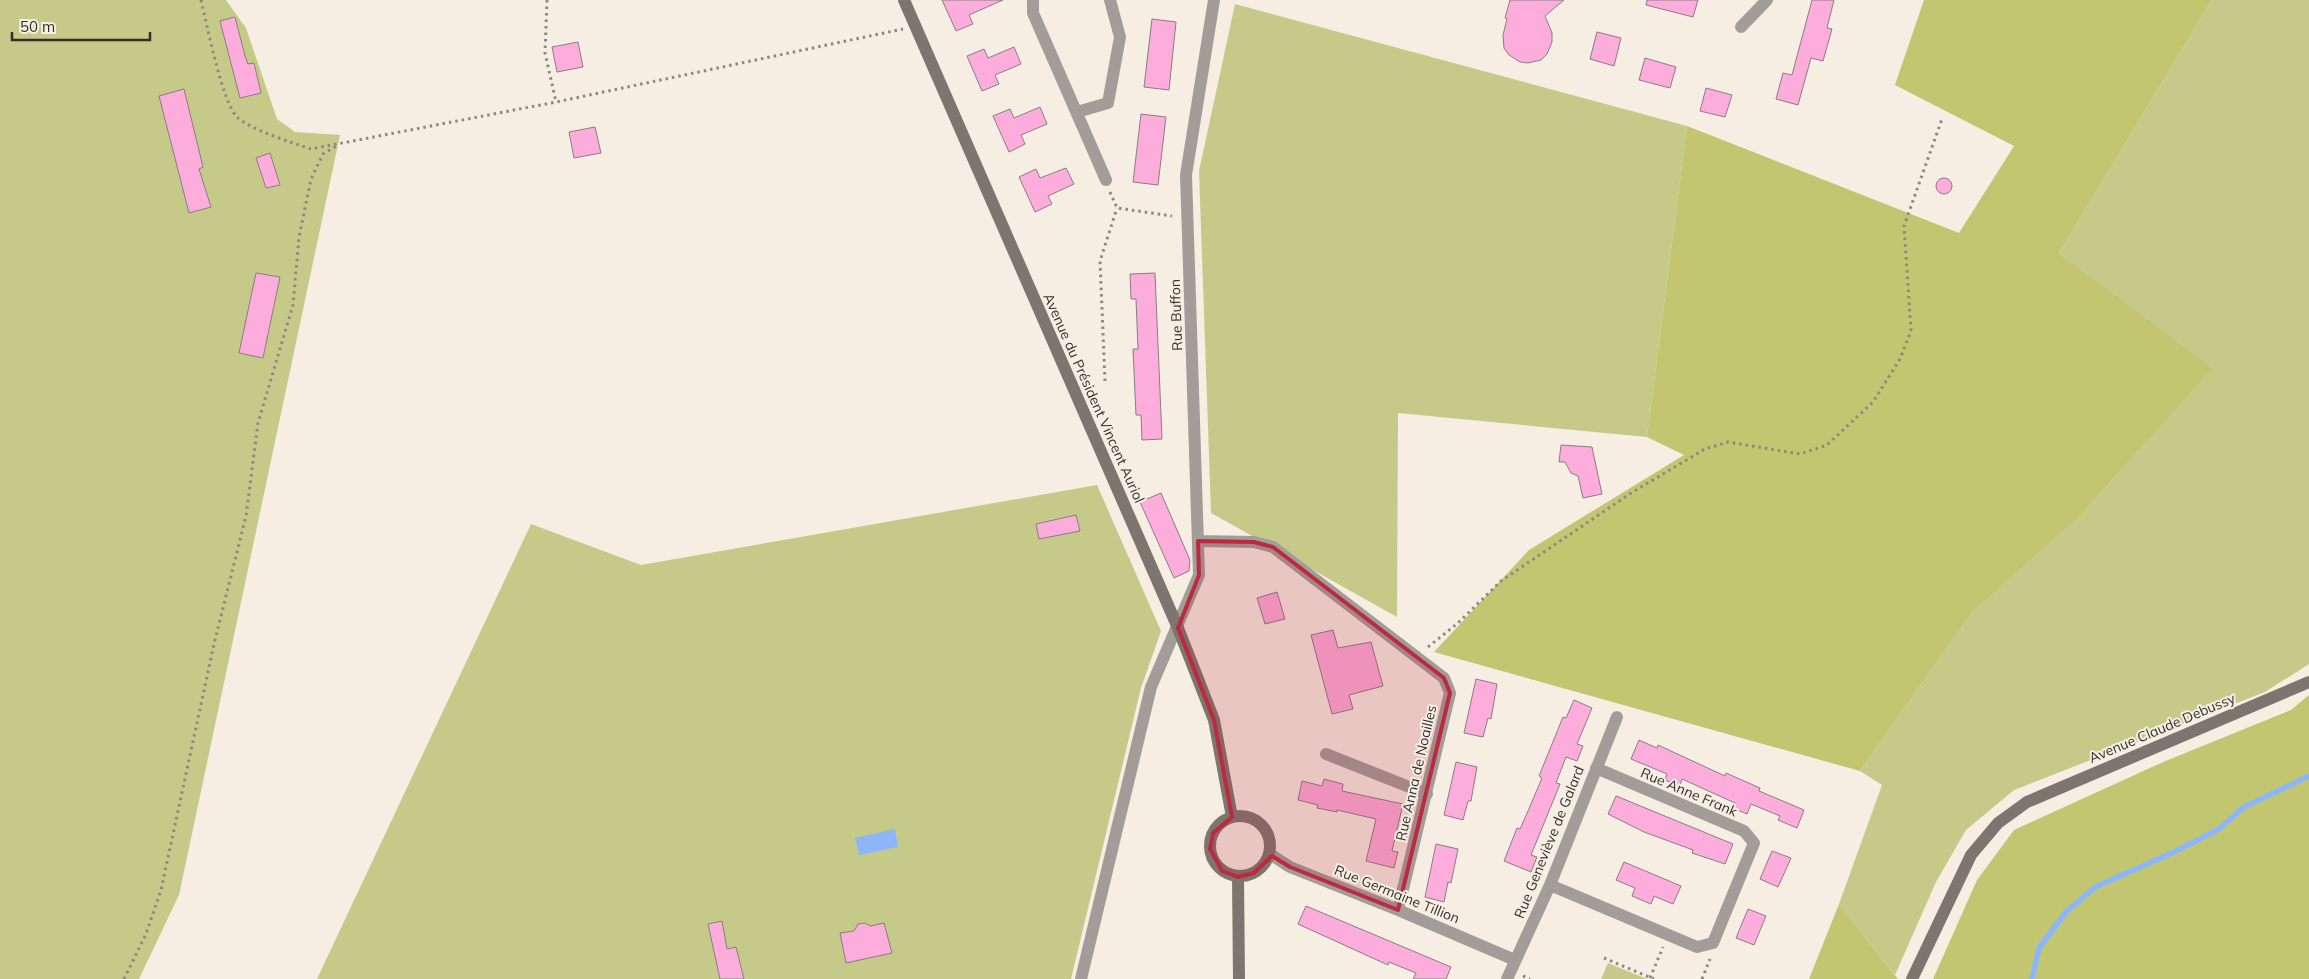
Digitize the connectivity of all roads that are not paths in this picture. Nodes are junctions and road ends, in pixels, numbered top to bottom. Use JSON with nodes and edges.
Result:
{"nodes":[{"id":1,"x":904,"y":0,"type":"edge"},
{"id":2,"x":1033,"y":0,"type":"edge"},
{"id":3,"x":1110,"y":0,"type":"edge"},
{"id":4,"x":1767,"y":0,"type":"edge"},
{"id":5,"x":1213,"y":6,"type":"edge"},
{"id":6,"x":1741,"y":28,"type":"dead end"},
{"id":7,"x":1077,"y":112,"type":"junction"},
{"id":8,"x":1106,"y":180,"type":"road end"},
{"id":9,"x":1198,"y":541,"type":"junction"},
{"id":10,"x":1178,"y":628,"type":"junction"},
{"id":11,"x":2309,"y":682,"type":"edge"},
{"id":12,"x":1617,"y":716,"type":"dead end"},
{"id":13,"x":1326,"y":754,"type":"dead end"},
{"id":14,"x":1596,"y":768,"type":"junction"},
{"id":15,"x":1427,"y":794,"type":"junction"},
{"id":16,"x":1232,"y":817,"type":"junction"},
{"id":17,"x":1270,"y":854,"type":"junction"},
{"id":18,"x":1238,"y":877,"type":"junction"},
{"id":19,"x":1550,"y":885,"type":"junction"},
{"id":20,"x":1398,"y":910,"type":"junction"},
{"id":21,"x":1515,"y":960,"type":"junction"},
{"id":22,"x":1081,"y":979,"type":"edge"},
{"id":23,"x":1239,"y":979,"type":"edge"},
{"id":24,"x":1507,"y":979,"type":"edge"},
{"id":25,"x":1912,"y":979,"type":"edge"}],
"edges":[{"from":1,"to":10,"type":"main road","name":"Avenue du Président Vincent Auriol"},
{"from":2,"to":7,"type":"street"},
{"from":3,"to":7,"type":"street"},
{"from":4,"to":6,"type":"street"},
{"from":5,"to":9,"type":"street","name":"Rue Buffon"},
{"from":7,"to":8,"type":"street"},
{"from":9,"to":10,"type":"street","name":"Rue Buffon"},
{"from":9,"to":15,"type":"street","name":"Rue Anna de Noailles"},
{"from":10,"to":16,"type":"main road","name":"Avenue du Président Vincent Auriol"},
{"from":10,"to":22,"type":"street","name":"Rue Buffon"},
{"from":11,"to":25,"type":"main road","name":"Avenue Claude Debussy"},
{"from":12,"to":14,"type":"street","name":"Rue Geneviève de Galard"},
{"from":13,"to":15,"type":"street"},
{"from":14,"to":19,"type":"street","name":"Rue Geneviève de Galard"},
{"from":14,"to":19,"type":"street","name":"Rue Anne Frank"},
{"from":15,"to":20,"type":"street","name":"Rue Anna de Noailles"},
{"from":16,"to":17,"type":"main road"},
{"from":16,"to":18,"type":"main road"},
{"from":17,"to":18,"type":"main road"},
{"from":17,"to":20,"type":"street","name":"Rue Germaine Tillion"},
{"from":18,"to":23,"type":"main road"},
{"from":19,"to":21,"type":"street","name":"Rue Geneviève de Galard"},
{"from":20,"to":21,"type":"street","name":"Rue Germaine Tillion"},
{"from":21,"to":24,"type":"street","name":"Rue Geneviève de Galard"}]}
